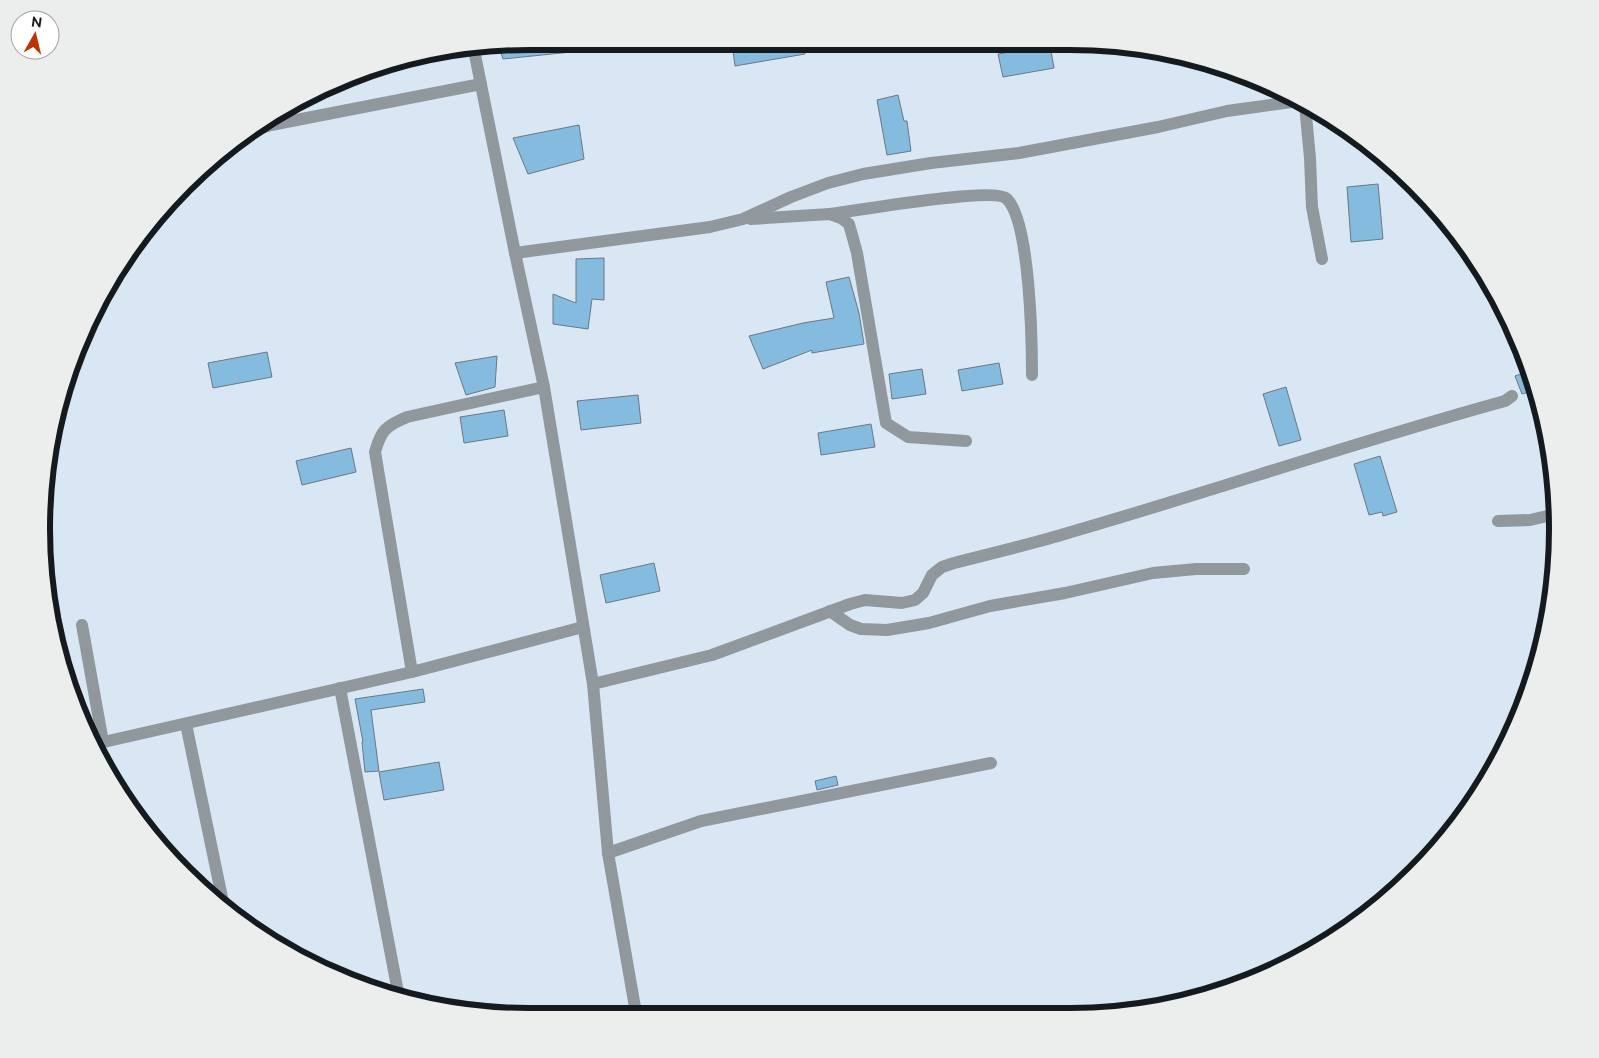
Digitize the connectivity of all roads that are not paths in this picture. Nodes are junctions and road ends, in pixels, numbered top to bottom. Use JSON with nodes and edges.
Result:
{"nodes":[{"id":1,"x":475,"y":53,"type":"edge"},
{"id":2,"x":480,"y":84,"type":"junction"},
{"id":3,"x":1288,"y":102,"type":"edge"},
{"id":4,"x":1306,"y":112,"type":"edge"},
{"id":5,"x":273,"y":125,"type":"edge"},
{"id":6,"x":830,"y":214,"type":"junction"},
{"id":7,"x":743,"y":219,"type":"junction"},
{"id":8,"x":515,"y":253,"type":"junction"},
{"id":9,"x":1322,"y":259,"type":"dead end"},
{"id":10,"x":1032,"y":375,"type":"dead end"},
{"id":11,"x":544,"y":387,"type":"junction"},
{"id":12,"x":1512,"y":396,"type":"dead end"},
{"id":13,"x":966,"y":440,"type":"dead end"},
{"id":14,"x":1549,"y":516,"type":"edge"},
{"id":15,"x":1498,"y":522,"type":"dead end"},
{"id":16,"x":1244,"y":569,"type":"dead end"},
{"id":17,"x":830,"y":612,"type":"junction"},
{"id":18,"x":82,"y":625,"type":"dead end"},
{"id":19,"x":583,"y":627,"type":"junction"},
{"id":20,"x":412,"y":672,"type":"junction"},
{"id":21,"x":593,"y":684,"type":"junction"},
{"id":22,"x":340,"y":688,"type":"junction"},
{"id":23,"x":186,"y":724,"type":"junction"},
{"id":24,"x":99,"y":740,"type":"edge"},
{"id":25,"x":100,"y":743,"type":"edge"},
{"id":26,"x":990,"y":763,"type":"dead end"},
{"id":27,"x":608,"y":852,"type":"junction"},
{"id":28,"x":222,"y":896,"type":"edge"},
{"id":29,"x":398,"y":990,"type":"edge"},
{"id":30,"x":635,"y":1008,"type":"edge"}],
"edges":[{"from":1,"to":2,"type":"street"},
{"from":2,"to":5,"type":"street"},
{"from":2,"to":8,"type":"street"},
{"from":3,"to":7,"type":"street"},
{"from":4,"to":9,"type":"street"},
{"from":6,"to":7,"type":"street"},
{"from":6,"to":10,"type":"street"},
{"from":6,"to":13,"type":"street"},
{"from":7,"to":8,"type":"street"},
{"from":8,"to":11,"type":"street"},
{"from":11,"to":19,"type":"street"},
{"from":11,"to":20,"type":"street"},
{"from":12,"to":17,"type":"street"},
{"from":14,"to":15,"type":"street"},
{"from":16,"to":17,"type":"street"},
{"from":17,"to":21,"type":"street"},
{"from":18,"to":24,"type":"street"},
{"from":19,"to":20,"type":"street"},
{"from":19,"to":21,"type":"street"},
{"from":20,"to":22,"type":"street"},
{"from":21,"to":27,"type":"street"},
{"from":22,"to":23,"type":"street"},
{"from":22,"to":29,"type":"street"},
{"from":23,"to":25,"type":"street"},
{"from":23,"to":28,"type":"street"},
{"from":26,"to":27,"type":"street"},
{"from":27,"to":30,"type":"street"}]}
